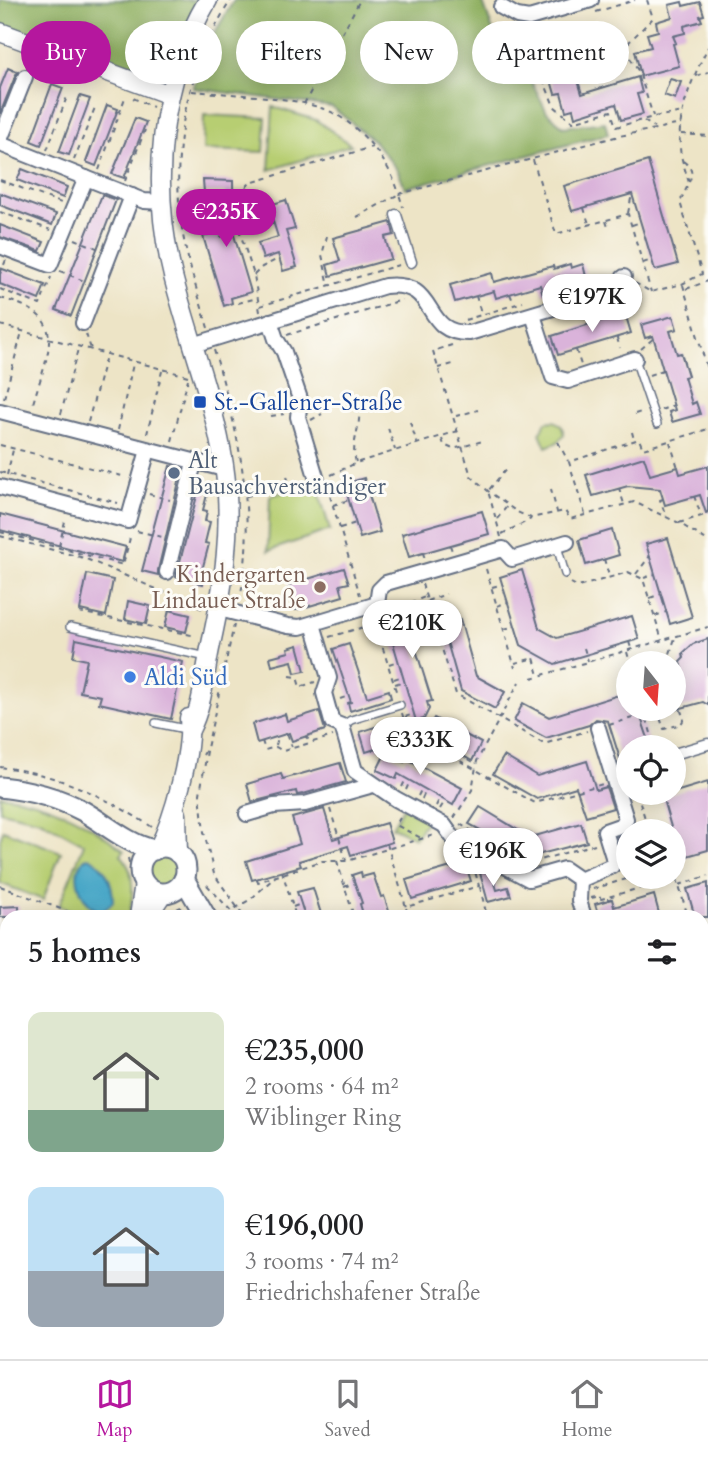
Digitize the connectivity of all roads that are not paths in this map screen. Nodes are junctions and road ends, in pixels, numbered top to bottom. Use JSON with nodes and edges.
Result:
{"nodes":[{"id":1,"x":208,"y":0,"type":"edge"},
{"id":2,"x":591,"y":0,"type":"edge"},
{"id":3,"x":501,"y":7,"type":"road end"},
{"id":4,"x":0,"y":32,"type":"edge"},
{"id":5,"x":22,"y":84,"type":"edge"},
{"id":6,"x":170,"y":96,"type":"junction"},
{"id":7,"x":0,"y":142,"type":"edge"},
{"id":8,"x":90,"y":179,"type":"junction"},
{"id":9,"x":126,"y":194,"type":"junction"},
{"id":10,"x":161,"y":202,"type":"junction"},
{"id":11,"x":396,"y":215,"type":"dead end"},
{"id":12,"x":0,"y":246,"type":"edge"},
{"id":13,"x":411,"y":262,"type":"road end"},
{"id":14,"x":624,"y":277,"type":"road end"},
{"id":15,"x":530,"y":316,"type":"junction"},
{"id":16,"x":267,"y":322,"type":"junction"},
{"id":17,"x":83,"y":323,"type":"road end"},
{"id":18,"x":193,"y":345,"type":"junction"},
{"id":19,"x":635,"y":359,"type":"joint"},
{"id":20,"x":0,"y":411,"type":"edge"},
{"id":21,"x":657,"y":424,"type":"dead end"},
{"id":22,"x":146,"y":449,"type":"junction"},
{"id":23,"x":194,"y":463,"type":"junction"},
{"id":24,"x":225,"y":469,"type":"junction"},
{"id":25,"x":321,"y":479,"type":"road end"},
{"id":26,"x":4,"y":483,"type":"edge"},
{"id":27,"x":562,"y":544,"type":"joint"},
{"id":28,"x":167,"y":572,"type":"dead end"},
{"id":29,"x":565,"y":573,"type":"road end"},
{"id":30,"x":218,"y":612,"type":"junction"},
{"id":31,"x":313,"y":624,"type":"junction"},
{"id":32,"x":71,"y":627,"type":"dead end"},
{"id":33,"x":204,"y":662,"type":"junction"},
{"id":34,"x":400,"y":705,"type":"road end"},
{"id":35,"x":156,"y":723,"type":"dead end"},
{"id":36,"x":598,"y":728,"type":"road end"},
{"id":37,"x":343,"y":729,"type":"junction"},
{"id":38,"x":190,"y":730,"type":"junction"},
{"id":39,"x":708,"y":744,"type":"edge"},
{"id":40,"x":686,"y":750,"type":"edge"},
{"id":41,"x":373,"y":785,"type":"junction"},
{"id":42,"x":0,"y":787,"type":"edge"},
{"id":43,"x":177,"y":800,"type":"junction"},
{"id":44,"x":247,"y":814,"type":"dead end"},
{"id":45,"x":111,"y":830,"type":"junction"},
{"id":46,"x":156,"y":849,"type":"junction"},
{"id":47,"x":185,"y":854,"type":"junction"},
{"id":48,"x":142,"y":874,"type":"junction"},
{"id":49,"x":194,"y":878,"type":"junction"},
{"id":50,"x":580,"y":886,"type":"junction"},
{"id":51,"x":165,"y":893,"type":"junction"},
{"id":52,"x":139,"y":910,"type":"edge"},
{"id":53,"x":152,"y":910,"type":"edge"},
{"id":54,"x":192,"y":910,"type":"edge"},
{"id":55,"x":201,"y":910,"type":"edge"},
{"id":56,"x":582,"y":910,"type":"edge"}],
"edges":[{"from":1,"to":6,"type":"street"},
{"from":2,"to":3,"type":"street"},
{"from":4,"to":6,"type":"street"},
{"from":5,"to":7,"type":"street"},
{"from":6,"to":10,"type":"street"},
{"from":7,"to":8,"type":"street"},
{"from":8,"to":9,"type":"street"},
{"from":8,"to":12,"type":"street"},
{"from":9,"to":10,"type":"street"},
{"from":9,"to":17,"type":"street"},
{"from":10,"to":18,"type":"street"},
{"from":11,"to":13,"type":"street"},
{"from":14,"to":15,"type":"street"},
{"from":15,"to":16,"type":"street"},
{"from":15,"to":19,"type":"street"},
{"from":16,"to":18,"type":"street"},
{"from":16,"to":25,"type":"street"},
{"from":18,"to":24,"type":"street"},
{"from":19,"to":21,"type":"lane"},
{"from":20,"to":22,"type":"street"},
{"from":22,"to":23,"type":"street"},
{"from":22,"to":26,"type":"street"},
{"from":23,"to":24,"type":"street"},
{"from":23,"to":28,"type":"street"},
{"from":24,"to":30,"type":"street"},
{"from":27,"to":29,"type":"lane"},
{"from":27,"to":31,"type":"street"},
{"from":30,"to":31,"type":"street"},
{"from":30,"to":33,"type":"street"},
{"from":31,"to":37,"type":"street"},
{"from":32,"to":33,"type":"lane"},
{"from":33,"to":38,"type":"street"},
{"from":34,"to":37,"type":"lane"},
{"from":35,"to":38,"type":"lane"},
{"from":36,"to":50,"type":"street"},
{"from":37,"to":41,"type":"street"},
{"from":38,"to":43,"type":"street"},
{"from":39,"to":40,"type":"street"},
{"from":41,"to":44,"type":"street"},
{"from":41,"to":50,"type":"street"},
{"from":42,"to":45,"type":"main road"},
{"from":43,"to":46,"type":"street"},
{"from":43,"to":47,"type":"street"},
{"from":45,"to":46,"type":"main road"},
{"from":45,"to":48,"type":"main road"},
{"from":46,"to":47,"type":"main road"},
{"from":46,"to":48,"type":"main road"},
{"from":47,"to":49,"type":"main road"},
{"from":48,"to":51,"type":"main road"},
{"from":48,"to":52,"type":"street"},
{"from":49,"to":51,"type":"main road"},
{"from":49,"to":55,"type":"main road"},
{"from":50,"to":56,"type":"street"},
{"from":51,"to":53,"type":"street"},
{"from":51,"to":54,"type":"main road"}]}
